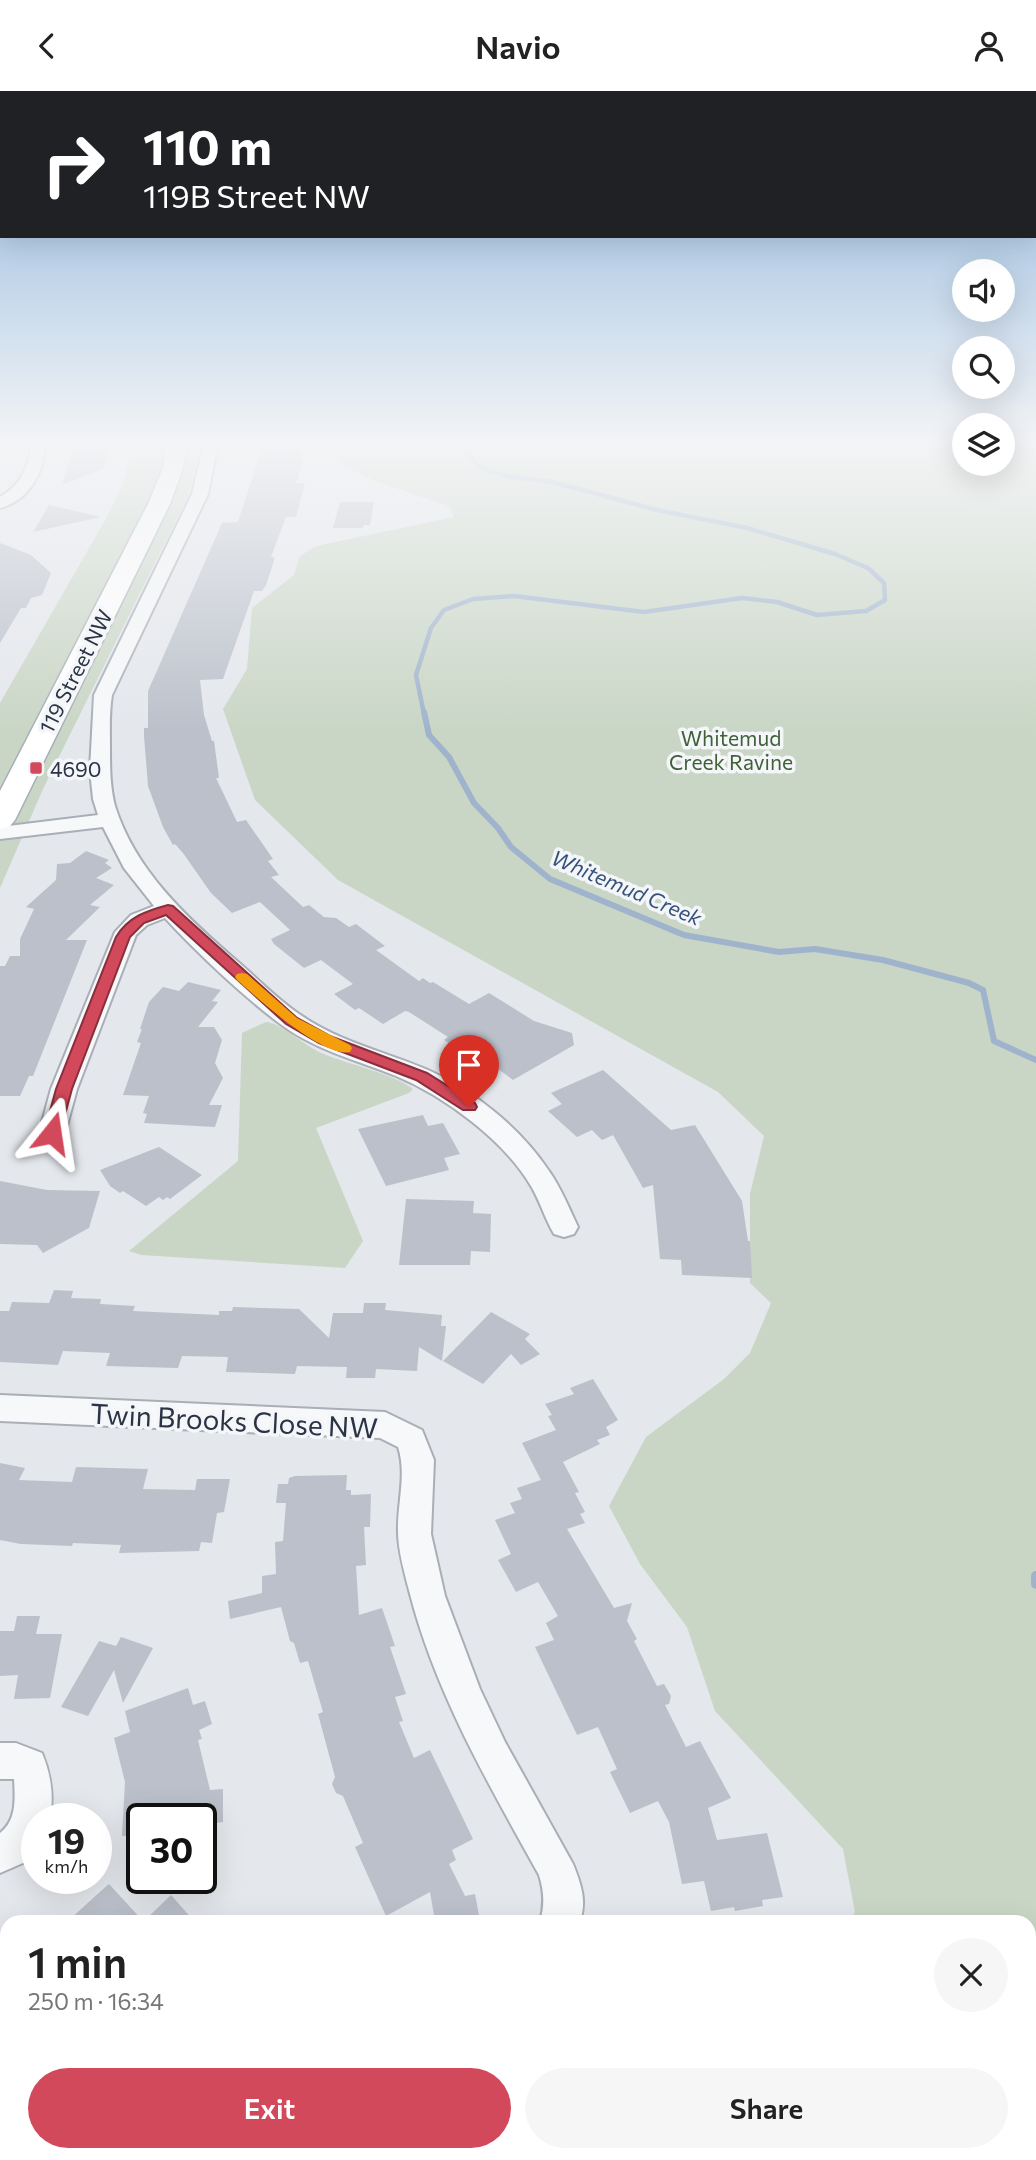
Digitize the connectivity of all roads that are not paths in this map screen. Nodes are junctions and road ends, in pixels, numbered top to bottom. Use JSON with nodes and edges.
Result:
{"nodes":[{"id":1,"x":141,"y":540,"type":"edge"},
{"id":2,"x":178,"y":540,"type":"edge"},
{"id":3,"x":108,"y":813,"type":"junction"},
{"id":4,"x":0,"y":823,"type":"edge"},
{"id":5,"x":168,"y":909,"type":"junction"},
{"id":6,"x":52,"y":1133,"type":"dead end"},
{"id":7,"x":564,"y":1227,"type":"dead end"},
{"id":8,"x":0,"y":1408,"type":"edge"},
{"id":9,"x":0,"y":1761,"type":"edge"},
{"id":10,"x":0,"y":1854,"type":"edge"},
{"id":11,"x":562,"y":1915,"type":"edge"}],
"edges":[{"from":1,"to":4,"type":"street","name":"119 Street NW"},
{"from":2,"to":3,"type":"street","name":"119 Street NW"},
{"from":3,"to":4,"type":"street"},
{"from":3,"to":5,"type":"street","name":"119 Street NW"},
{"from":5,"to":6,"type":"street"},
{"from":5,"to":7,"type":"street"},
{"from":8,"to":11,"type":"street","name":"Twin Brooks Close NW"},
{"from":9,"to":10,"type":"street"}]}
